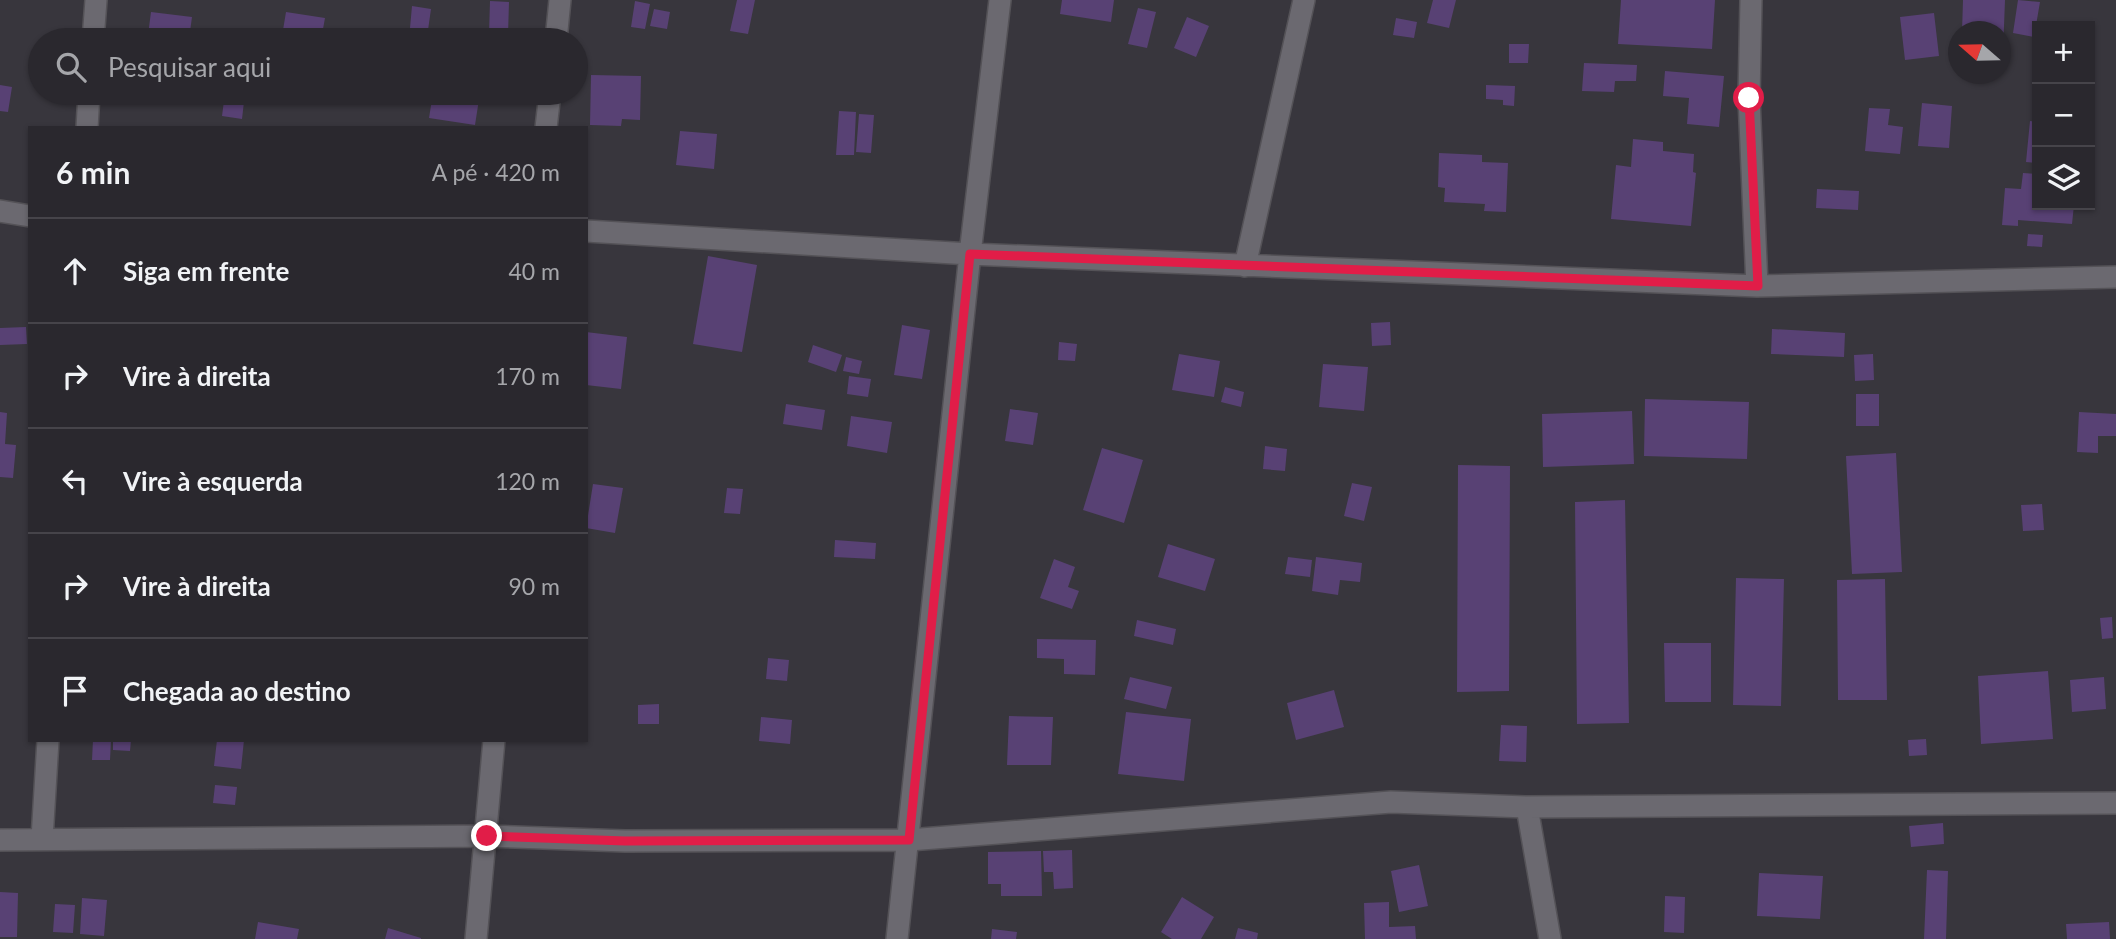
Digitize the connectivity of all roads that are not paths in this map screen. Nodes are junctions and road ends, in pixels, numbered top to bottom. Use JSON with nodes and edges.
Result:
{"nodes":[{"id":1,"x":96,"y":0,"type":"edge"},
{"id":2,"x":560,"y":0,"type":"edge"},
{"id":3,"x":1000,"y":0,"type":"edge"},
{"id":4,"x":1304,"y":0,"type":"edge"},
{"id":5,"x":1751,"y":0,"type":"edge"},
{"id":6,"x":94,"y":28,"type":"edge"},
{"id":7,"x":556,"y":28,"type":"edge"},
{"id":8,"x":88,"y":105,"type":"edge"},
{"id":9,"x":549,"y":105,"type":"edge"},
{"id":10,"x":87,"y":126,"type":"edge"},
{"id":11,"x":546,"y":126,"type":"edge"},
{"id":12,"x":0,"y":211,"type":"edge"},
{"id":13,"x":28,"y":216,"type":"edge"},
{"id":14,"x":588,"y":231,"type":"edge"},
{"id":15,"x":970,"y":254,"type":"junction"},
{"id":16,"x":1245,"y":266,"type":"junction"},
{"id":17,"x":2116,"y":277,"type":"edge"},
{"id":18,"x":1758,"y":286,"type":"junction"},
{"id":19,"x":48,"y":742,"type":"edge"},
{"id":20,"x":494,"y":742,"type":"edge"},
{"id":21,"x":2116,"y":803,"type":"edge"},
{"id":22,"x":1527,"y":807,"type":"junction"},
{"id":23,"x":487,"y":836,"type":"junction"},
{"id":24,"x":42,"y":839,"type":"junction"},
{"id":25,"x":0,"y":840,"type":"edge"},
{"id":26,"x":909,"y":840,"type":"junction"},
{"id":27,"x":477,"y":939,"type":"edge"},
{"id":28,"x":897,"y":939,"type":"edge"},
{"id":29,"x":1550,"y":939,"type":"edge"}],
"edges":[{"from":1,"to":6,"type":"street"},
{"from":2,"to":7,"type":"street"},
{"from":3,"to":15,"type":"street"},
{"from":4,"to":16,"type":"street"},
{"from":5,"to":18,"type":"street"},
{"from":8,"to":10,"type":"street"},
{"from":9,"to":11,"type":"street"},
{"from":12,"to":13,"type":"street"},
{"from":14,"to":15,"type":"street"},
{"from":15,"to":16,"type":"street"},
{"from":15,"to":26,"type":"street"},
{"from":16,"to":18,"type":"street"},
{"from":17,"to":18,"type":"street"},
{"from":19,"to":24,"type":"street"},
{"from":20,"to":23,"type":"street"},
{"from":21,"to":22,"type":"street"},
{"from":22,"to":26,"type":"street"},
{"from":22,"to":29,"type":"street"},
{"from":23,"to":24,"type":"street"},
{"from":23,"to":26,"type":"street"},
{"from":23,"to":27,"type":"street"},
{"from":24,"to":25,"type":"street"},
{"from":26,"to":28,"type":"street"}]}
